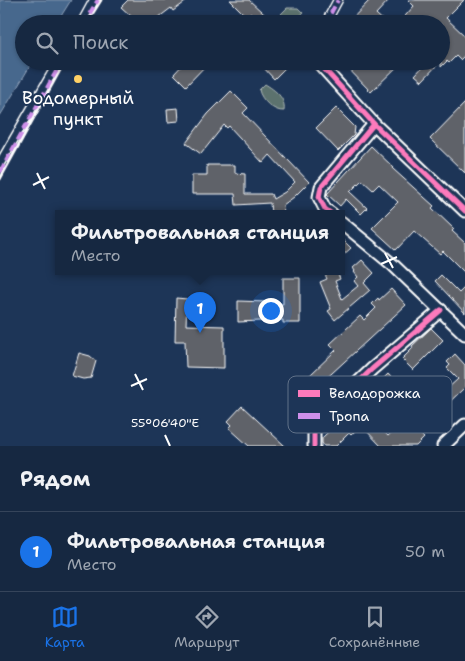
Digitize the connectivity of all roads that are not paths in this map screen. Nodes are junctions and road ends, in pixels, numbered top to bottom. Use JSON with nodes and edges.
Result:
{"nodes":[{"id":1,"x":94,"y":0,"type":"edge"},
{"id":2,"x":338,"y":0,"type":"edge"},
{"id":3,"x":86,"y":15,"type":"edge"},
{"id":4,"x":330,"y":15,"type":"edge"},
{"id":5,"x":54,"y":70,"type":"edge"},
{"id":6,"x":325,"y":70,"type":"edge"},
{"id":7,"x":374,"y":124,"type":"junction"},
{"id":8,"x":0,"y":163,"type":"edge"},
{"id":9,"x":327,"y":210,"type":"edge"},
{"id":10,"x":465,"y":211,"type":"edge"},
{"id":11,"x":345,"y":225,"type":"edge"},
{"id":12,"x":441,"y":310,"type":"junction"},
{"id":13,"x":465,"y":334,"type":"edge"},
{"id":14,"x":365,"y":376,"type":"edge"},
{"id":15,"x":465,"y":425,"type":"edge"},
{"id":16,"x":314,"y":433,"type":"edge"},
{"id":17,"x":314,"y":446,"type":"edge"},
{"id":18,"x":443,"y":446,"type":"edge"}],
"edges":[{"from":1,"to":3,"type":"street"},
{"from":2,"to":4,"type":"street"},
{"from":5,"to":8,"type":"street"},
{"from":6,"to":7,"type":"street"},
{"from":7,"to":9,"type":"street"},
{"from":7,"to":10,"type":"street"},
{"from":11,"to":12,"type":"street"},
{"from":12,"to":13,"type":"street"},
{"from":12,"to":14,"type":"street"},
{"from":15,"to":18,"type":"street"},
{"from":16,"to":17,"type":"street"}]}
